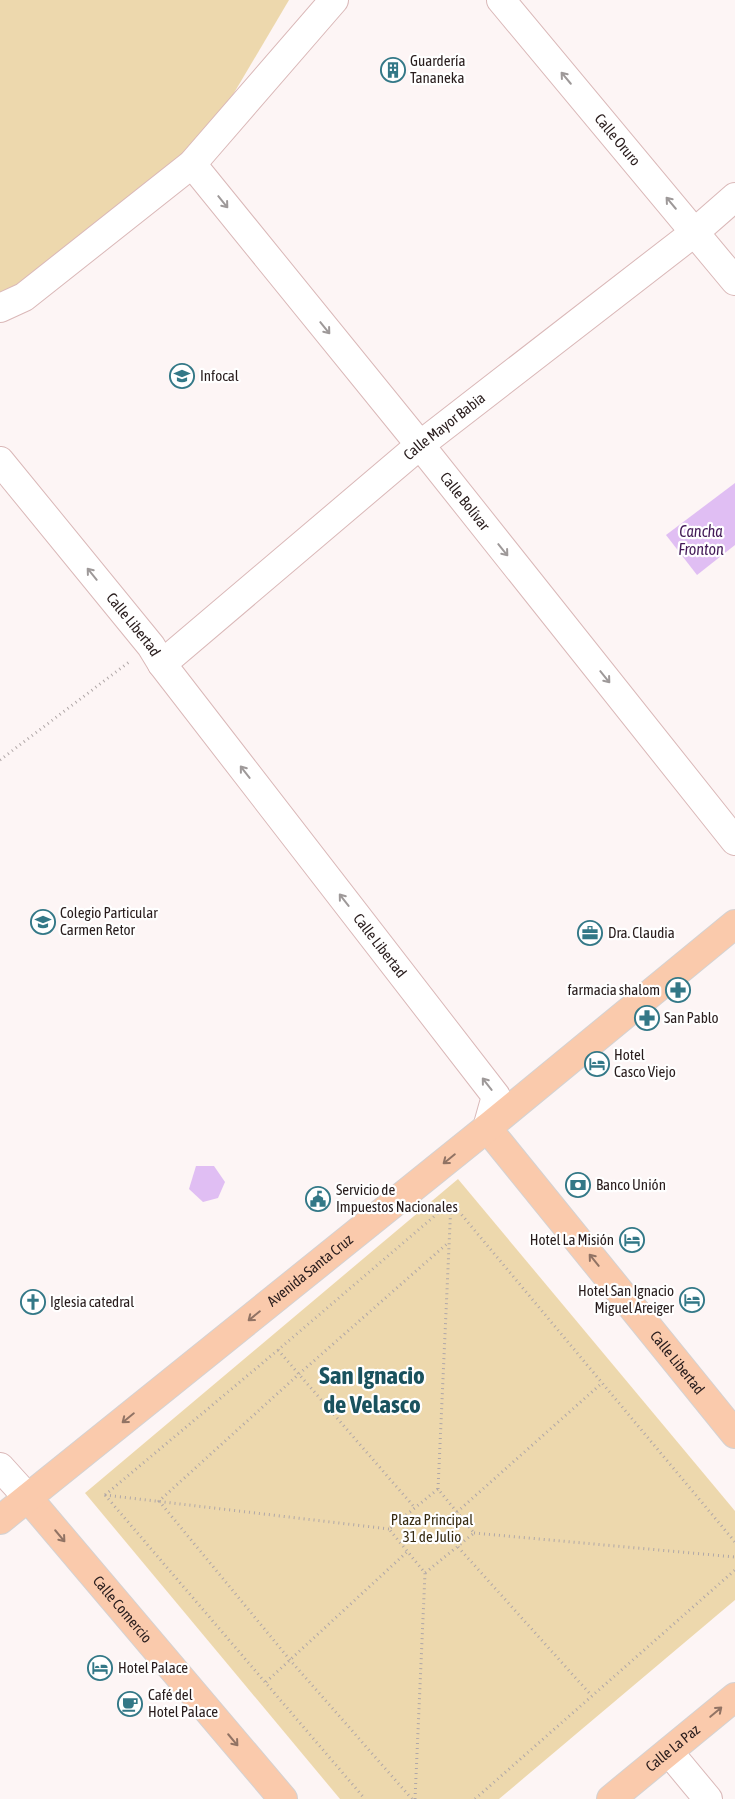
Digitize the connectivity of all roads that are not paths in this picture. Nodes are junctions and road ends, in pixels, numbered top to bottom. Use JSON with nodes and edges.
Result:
{"nodes":[{"id":1,"x":334,"y":0,"type":"edge"},
{"id":2,"x":501,"y":0,"type":"edge"},
{"id":3,"x":192,"y":164,"type":"junction"},
{"id":4,"x":735,"y":197,"type":"edge"},
{"id":5,"x":695,"y":232,"type":"junction"},
{"id":6,"x":735,"y":281,"type":"edge"},
{"id":7,"x":0,"y":308,"type":"edge"},
{"id":8,"x":420,"y":445,"type":"junction"},
{"id":9,"x":0,"y":461,"type":"edge"},
{"id":10,"x":156,"y":655,"type":"junction"},
{"id":11,"x":735,"y":841,"type":"edge"},
{"id":12,"x":735,"y":924,"type":"edge"},
{"id":13,"x":487,"y":1128,"type":"junction"},
{"id":14,"x":735,"y":1434,"type":"edge"},
{"id":15,"x":0,"y":1467,"type":"edge"},
{"id":16,"x":28,"y":1498,"type":"junction"},
{"id":17,"x":0,"y":1520,"type":"edge"},
{"id":18,"x":735,"y":1697,"type":"edge"},
{"id":19,"x":669,"y":1752,"type":"junction"},
{"id":20,"x":283,"y":1799,"type":"edge"},
{"id":21,"x":611,"y":1799,"type":"edge"},
{"id":22,"x":708,"y":1799,"type":"edge"}],
"edges":[{"from":1,"to":3,"type":"street"},
{"from":5,"to":2,"type":"street","name":"Calle Oruro","one_way":true},
{"from":3,"to":7,"type":"street"},
{"from":3,"to":8,"type":"street","name":"Calle Bolívar","one_way":true},
{"from":4,"to":5,"type":"street","name":"Calle Mayor Babia"},
{"from":5,"to":6,"type":"street","name":"Calle Oruro"},
{"from":5,"to":8,"type":"street","name":"Calle Mayor Babia"},
{"from":8,"to":10,"type":"street","name":"Calle Mayor Babia"},
{"from":8,"to":11,"type":"street","name":"Calle Bolívar","one_way":true},
{"from":10,"to":9,"type":"street","name":"Calle Libertad","one_way":true},
{"from":13,"to":10,"type":"street","name":"Calle Libertad","one_way":true},
{"from":12,"to":13,"type":"main road","name":"Avenida Santa Cruz"},
{"from":14,"to":13,"type":"main road","name":"Calle Libertad","one_way":true},
{"from":13,"to":16,"type":"main road","name":"Avenida Santa Cruz","one_way":true},
{"from":15,"to":16,"type":"street","name":"Calle Comercio"},
{"from":16,"to":17,"type":"main road","name":"Avenida Santa Cruz"},
{"from":16,"to":20,"type":"main road","name":"Calle Comercio","one_way":true},
{"from":19,"to":18,"type":"main road","name":"Calle La Paz","one_way":true},
{"from":19,"to":21,"type":"main road","name":"Calle La Paz"},
{"from":19,"to":22,"type":"street"}]}
